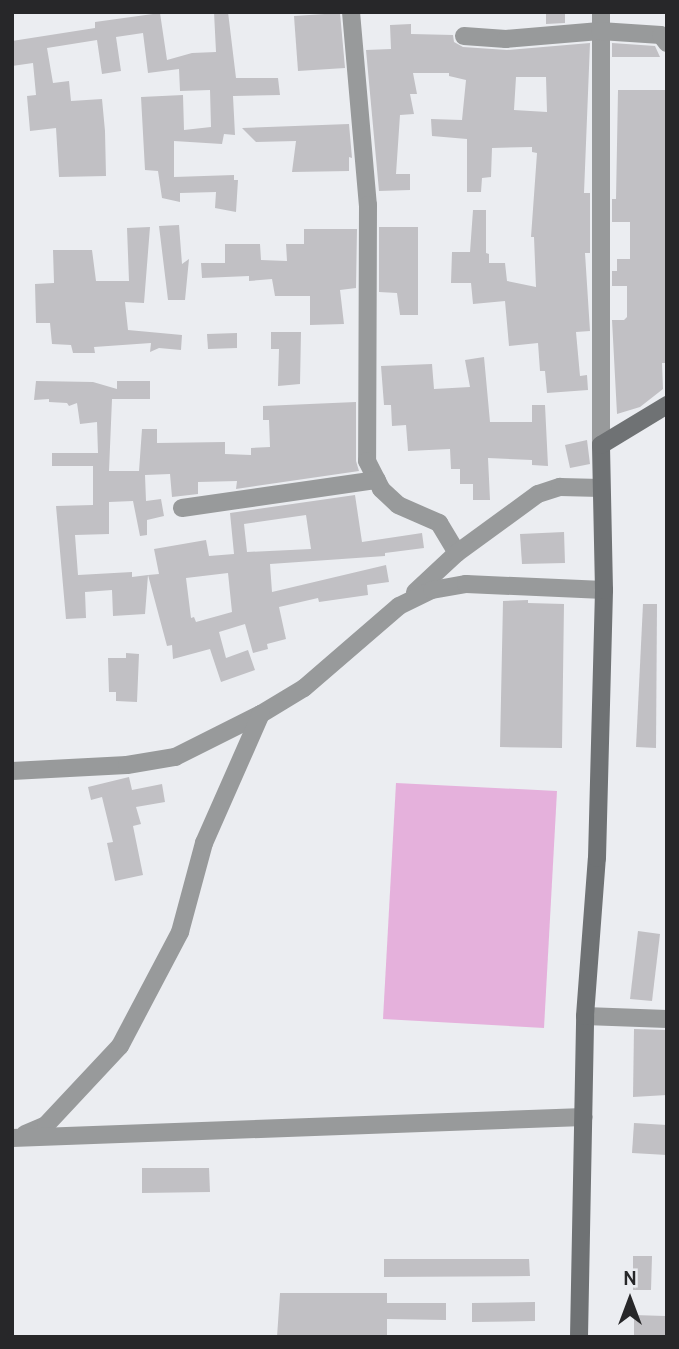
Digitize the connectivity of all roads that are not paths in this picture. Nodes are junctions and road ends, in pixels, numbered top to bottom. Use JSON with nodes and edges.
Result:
{"nodes":[{"id":1,"x":351,"y":12,"type":"edge"},
{"id":2,"x":601,"y":12,"type":"edge"},
{"id":3,"x":600,"y":31,"type":"junction"},
{"id":4,"x":464,"y":36,"type":"dead end"},
{"id":5,"x":667,"y":43,"type":"edge"},
{"id":6,"x":667,"y":405,"type":"edge"},
{"id":7,"x":601,"y":444,"type":"junction"},
{"id":8,"x":377,"y":480,"type":"junction"},
{"id":9,"x":601,"y":488,"type":"junction"},
{"id":10,"x":182,"y":508,"type":"dead end"},
{"id":11,"x":457,"y":553,"type":"junction"},
{"id":12,"x":604,"y":590,"type":"junction"},
{"id":13,"x":399,"y":606,"type":"junction"},
{"id":14,"x":261,"y":714,"type":"junction"},
{"id":15,"x":12,"y":771,"type":"edge"},
{"id":16,"x":585,"y":1016,"type":"junction"},
{"id":17,"x":667,"y":1019,"type":"edge"},
{"id":18,"x":584,"y":1117,"type":"junction"},
{"id":19,"x":14,"y":1141,"type":"edge"},
{"id":20,"x":579,"y":1337,"type":"edge"}],
"edges":[{"from":1,"to":8,"type":"street"},
{"from":2,"to":3,"type":"street"},
{"from":3,"to":4,"type":"street"},
{"from":3,"to":5,"type":"street"},
{"from":3,"to":7,"type":"street"},
{"from":6,"to":7,"type":"street"},
{"from":7,"to":9,"type":"street"},
{"from":8,"to":10,"type":"street"},
{"from":8,"to":11,"type":"street"},
{"from":9,"to":11,"type":"street"},
{"from":9,"to":12,"type":"street"},
{"from":11,"to":13,"type":"street"},
{"from":12,"to":13,"type":"street"},
{"from":12,"to":16,"type":"street"},
{"from":13,"to":14,"type":"street"},
{"from":14,"to":15,"type":"street"},
{"from":14,"to":19,"type":"street"},
{"from":16,"to":17,"type":"street"},
{"from":16,"to":18,"type":"street"},
{"from":18,"to":19,"type":"street"},
{"from":18,"to":20,"type":"street"}]}
